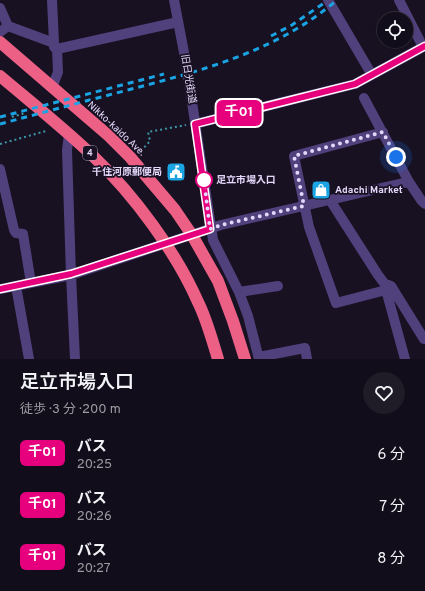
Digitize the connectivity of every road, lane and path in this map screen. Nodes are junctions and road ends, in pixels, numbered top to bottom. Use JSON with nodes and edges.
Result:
{"nodes":[{"id":1,"x":52,"y":0,"type":"edge"},
{"id":2,"x":174,"y":0,"type":"edge"},
{"id":3,"x":328,"y":0,"type":"edge"},
{"id":4,"x":399,"y":0,"type":"edge"},
{"id":5,"x":0,"y":8,"type":"edge"},
{"id":6,"x":178,"y":22,"type":"junction"},
{"id":7,"x":4,"y":29,"type":"edge"},
{"id":8,"x":0,"y":42,"type":"edge"},
{"id":9,"x":55,"y":46,"type":"junction"},
{"id":10,"x":424,"y":46,"type":"edge"},
{"id":11,"x":372,"y":75,"type":"junction"},
{"id":12,"x":0,"y":76,"type":"edge"},
{"id":13,"x":52,"y":88,"type":"junction"},
{"id":14,"x":364,"y":98,"type":"dead end"},
{"id":15,"x":25,"y":113,"type":"dead end"},
{"id":16,"x":12,"y":117,"type":"dead end"},
{"id":17,"x":195,"y":124,"type":"junction"},
{"id":18,"x":46,"y":131,"type":"dead end"},
{"id":19,"x":383,"y":132,"type":"junction"},
{"id":20,"x":69,"y":134,"type":"junction"},
{"id":21,"x":0,"y":144,"type":"edge"},
{"id":22,"x":141,"y":151,"type":"dead end"},
{"id":23,"x":0,"y":169,"type":"edge"},
{"id":24,"x":409,"y":182,"type":"junction"},
{"id":25,"x":330,"y":200,"type":"junction"},
{"id":26,"x":425,"y":204,"type":"edge"},
{"id":27,"x":304,"y":206,"type":"junction"},
{"id":28,"x":210,"y":229,"type":"junction"},
{"id":29,"x":192,"y":234,"type":"junction"},
{"id":30,"x":165,"y":244,"type":"junction"},
{"id":31,"x":71,"y":274,"type":"junction"},
{"id":32,"x":31,"y":283,"type":"junction"},
{"id":33,"x":16,"y":286,"type":"junction"},
{"id":34,"x":278,"y":286,"type":"dead end"},
{"id":35,"x":385,"y":286,"type":"junction"},
{"id":36,"x":0,"y":289,"type":"edge"},
{"id":37,"x":239,"y":292,"type":"junction"},
{"id":38,"x":424,"y":339,"type":"edge"},
{"id":39,"x":259,"y":358,"type":"edge"},
{"id":40,"x":28,"y":359,"type":"edge"},
{"id":41,"x":75,"y":359,"type":"edge"},
{"id":42,"x":218,"y":359,"type":"edge"},
{"id":43,"x":245,"y":359,"type":"edge"},
{"id":44,"x":307,"y":359,"type":"edge"},
{"id":45,"x":406,"y":359,"type":"edge"}],
"edges":[{"from":1,"to":9,"type":"street"},
{"from":2,"to":6,"type":"street","name":"旧日光街道"},
{"from":3,"to":11,"type":"street"},
{"from":4,"to":10,"type":"street"},
{"from":5,"to":7,"type":"street"},
{"from":6,"to":9,"type":"street"},
{"from":6,"to":17,"type":"street","name":"旧日光街道"},
{"from":7,"to":9,"type":"street"},
{"from":8,"to":13,"type":"highway","name":"Nikko-kaido Ave."},
{"from":9,"to":13,"type":"street"},
{"from":10,"to":11,"type":"street"},
{"from":11,"to":17,"type":"street"},
{"from":12,"to":20,"type":"highway","number":"4"},
{"from":13,"to":29,"type":"highway","name":"Nikko-kaido Ave."},
{"from":14,"to":19,"type":"street"},
{"from":15,"to":16,"type":"path"},
{"from":17,"to":22,"type":"path"},
{"from":17,"to":28,"type":"street","name":"旧日光街道"},
{"from":18,"to":21,"type":"path"},
{"from":19,"to":24,"type":"street"},
{"from":19,"to":27,"type":"street"},
{"from":20,"to":30,"type":"highway","number":"4"},
{"from":20,"to":31,"type":"street"},
{"from":23,"to":32,"type":"street"},
{"from":24,"to":25,"type":"street"},
{"from":24,"to":26,"type":"street"},
{"from":25,"to":27,"type":"street"},
{"from":25,"to":35,"type":"street"},
{"from":27,"to":28,"type":"street"},
{"from":27,"to":35,"type":"street"},
{"from":28,"to":29,"type":"street"},
{"from":28,"to":37,"type":"street","name":"旧日光街道"},
{"from":29,"to":30,"type":"street"},
{"from":29,"to":43,"type":"highway","name":"Nikko-kaido Ave."},
{"from":30,"to":31,"type":"street"},
{"from":30,"to":42,"type":"highway","number":"4"},
{"from":31,"to":32,"type":"street"},
{"from":31,"to":41,"type":"street"},
{"from":32,"to":33,"type":"street"},
{"from":33,"to":36,"type":"street"},
{"from":33,"to":40,"type":"street"},
{"from":34,"to":37,"type":"street"},
{"from":35,"to":38,"type":"street"},
{"from":35,"to":45,"type":"street"},
{"from":37,"to":39,"type":"street","name":"旧日光街道"},
{"from":39,"to":44,"type":"street"}]}
